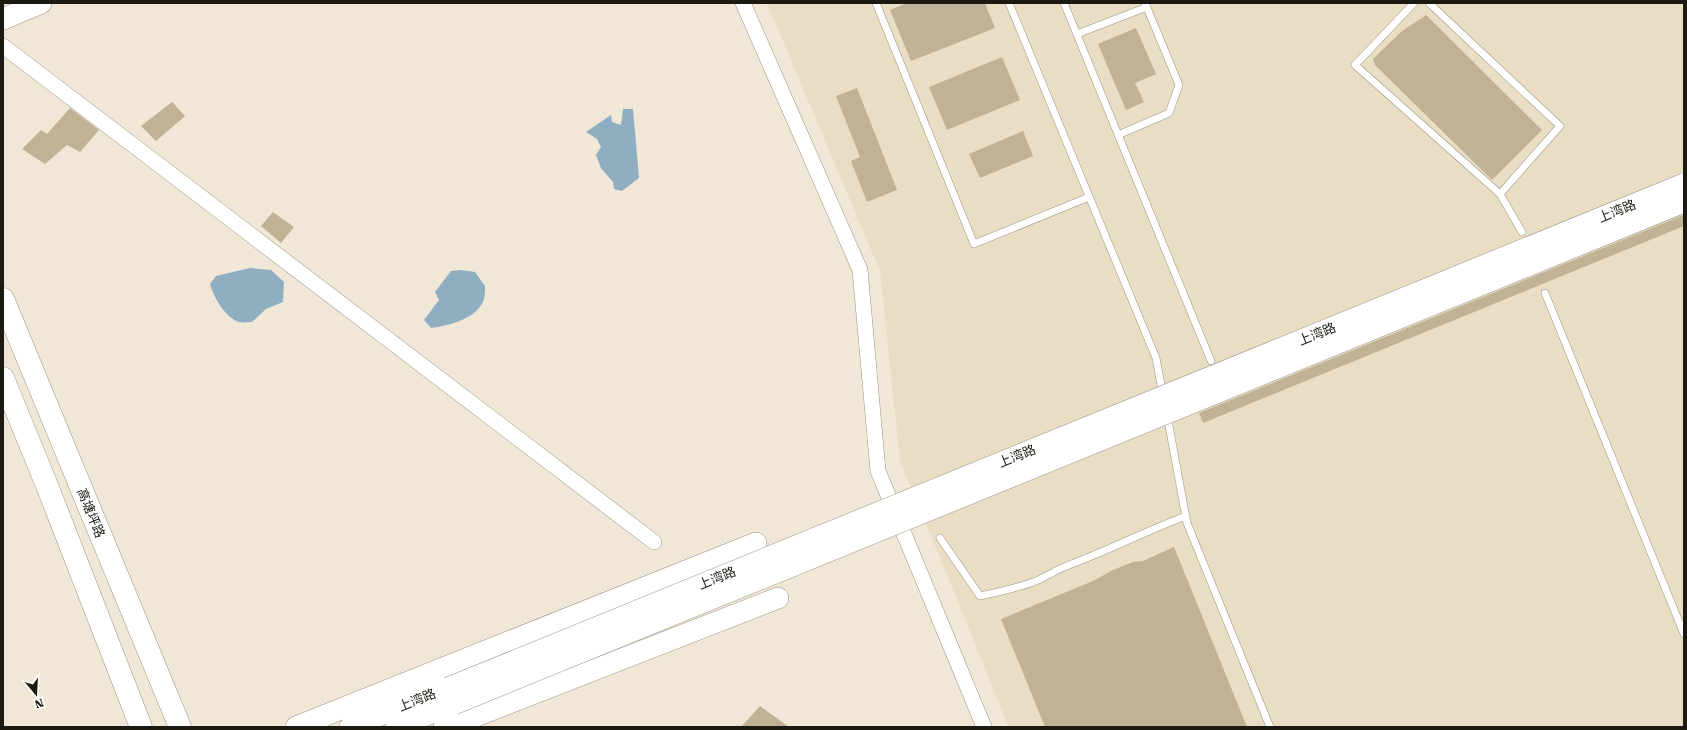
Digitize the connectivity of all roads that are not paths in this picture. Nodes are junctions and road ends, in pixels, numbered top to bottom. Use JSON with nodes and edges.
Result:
{"nodes":[{"id":1,"x":12,"y":3,"type":"edge"},
{"id":2,"x":41,"y":3,"type":"edge"},
{"id":3,"x":743,"y":3,"type":"edge"},
{"id":4,"x":876,"y":3,"type":"edge"},
{"id":5,"x":1009,"y":3,"type":"edge"},
{"id":6,"x":1064,"y":3,"type":"edge"},
{"id":7,"x":1414,"y":3,"type":"edge"},
{"id":8,"x":1429,"y":3,"type":"edge"},
{"id":9,"x":1146,"y":5,"type":"edge"},
{"id":10,"x":3,"y":7,"type":"edge"},
{"id":11,"x":3,"y":19,"type":"edge"},
{"id":12,"x":1077,"y":34,"type":"junction"},
{"id":13,"x":3,"y":46,"type":"edge"},
{"id":14,"x":1118,"y":135,"type":"junction"},
{"id":15,"x":1684,"y":184,"type":"edge"},
{"id":16,"x":1500,"y":194,"type":"junction"},
{"id":17,"x":1090,"y":197,"type":"junction"},
{"id":18,"x":1684,"y":202,"type":"edge"},
{"id":19,"x":1522,"y":232,"type":"dead end"},
{"id":20,"x":1545,"y":293,"type":"dead end"},
{"id":21,"x":3,"y":299,"type":"edge"},
{"id":22,"x":1211,"y":361,"type":"dead end"},
{"id":23,"x":3,"y":378,"type":"edge"},
{"id":24,"x":1186,"y":516,"type":"junction"},
{"id":25,"x":940,"y":538,"type":"dead end"},
{"id":26,"x":654,"y":542,"type":"dead end"},
{"id":27,"x":762,"y":547,"type":"joint"},
{"id":28,"x":778,"y":589,"type":"joint"},
{"id":29,"x":1684,"y":634,"type":"edge"},
{"id":30,"x":451,"y":696,"type":"junction"},
{"id":31,"x":141,"y":727,"type":"edge"},
{"id":32,"x":180,"y":727,"type":"edge"},
{"id":33,"x":296,"y":727,"type":"edge"},
{"id":34,"x":350,"y":727,"type":"edge"},
{"id":35,"x":396,"y":727,"type":"edge"},
{"id":36,"x":444,"y":727,"type":"edge"},
{"id":37,"x":984,"y":727,"type":"edge"},
{"id":38,"x":1270,"y":727,"type":"edge"}],
"edges":[{"from":1,"to":10,"type":"main road"},
{"from":2,"to":11,"type":"main road"},
{"from":3,"to":37,"type":"street"},
{"from":4,"to":17,"type":"lane"},
{"from":5,"to":17,"type":"lane"},
{"from":6,"to":12,"type":"lane"},
{"from":7,"to":16,"type":"lane"},
{"from":8,"to":16,"type":"lane"},
{"from":9,"to":12,"type":"lane"},
{"from":9,"to":14,"type":"lane"},
{"from":12,"to":14,"type":"lane"},
{"from":13,"to":26,"type":"street"},
{"from":14,"to":22,"type":"lane"},
{"from":15,"to":30,"type":"main road","name":"上湾路","bridge":true},
{"from":16,"to":19,"type":"lane"},
{"from":17,"to":24,"type":"lane"},
{"from":18,"to":30,"type":"main road","name":"上湾路","bridge":true},
{"from":20,"to":29,"type":"lane"},
{"from":21,"to":32,"type":"main road","name":"高塘坪路"},
{"from":23,"to":31,"type":"main road"},
{"from":24,"to":25,"type":"lane"},
{"from":24,"to":38,"type":"lane"},
{"from":27,"to":28,"type":"lane"},
{"from":27,"to":33,"type":"main road","name":"上湾路"},
{"from":28,"to":36,"type":"main road"},
{"from":30,"to":34,"type":"main road","name":"上湾路"},
{"from":30,"to":35,"type":"main road","name":"上湾路"}]}
